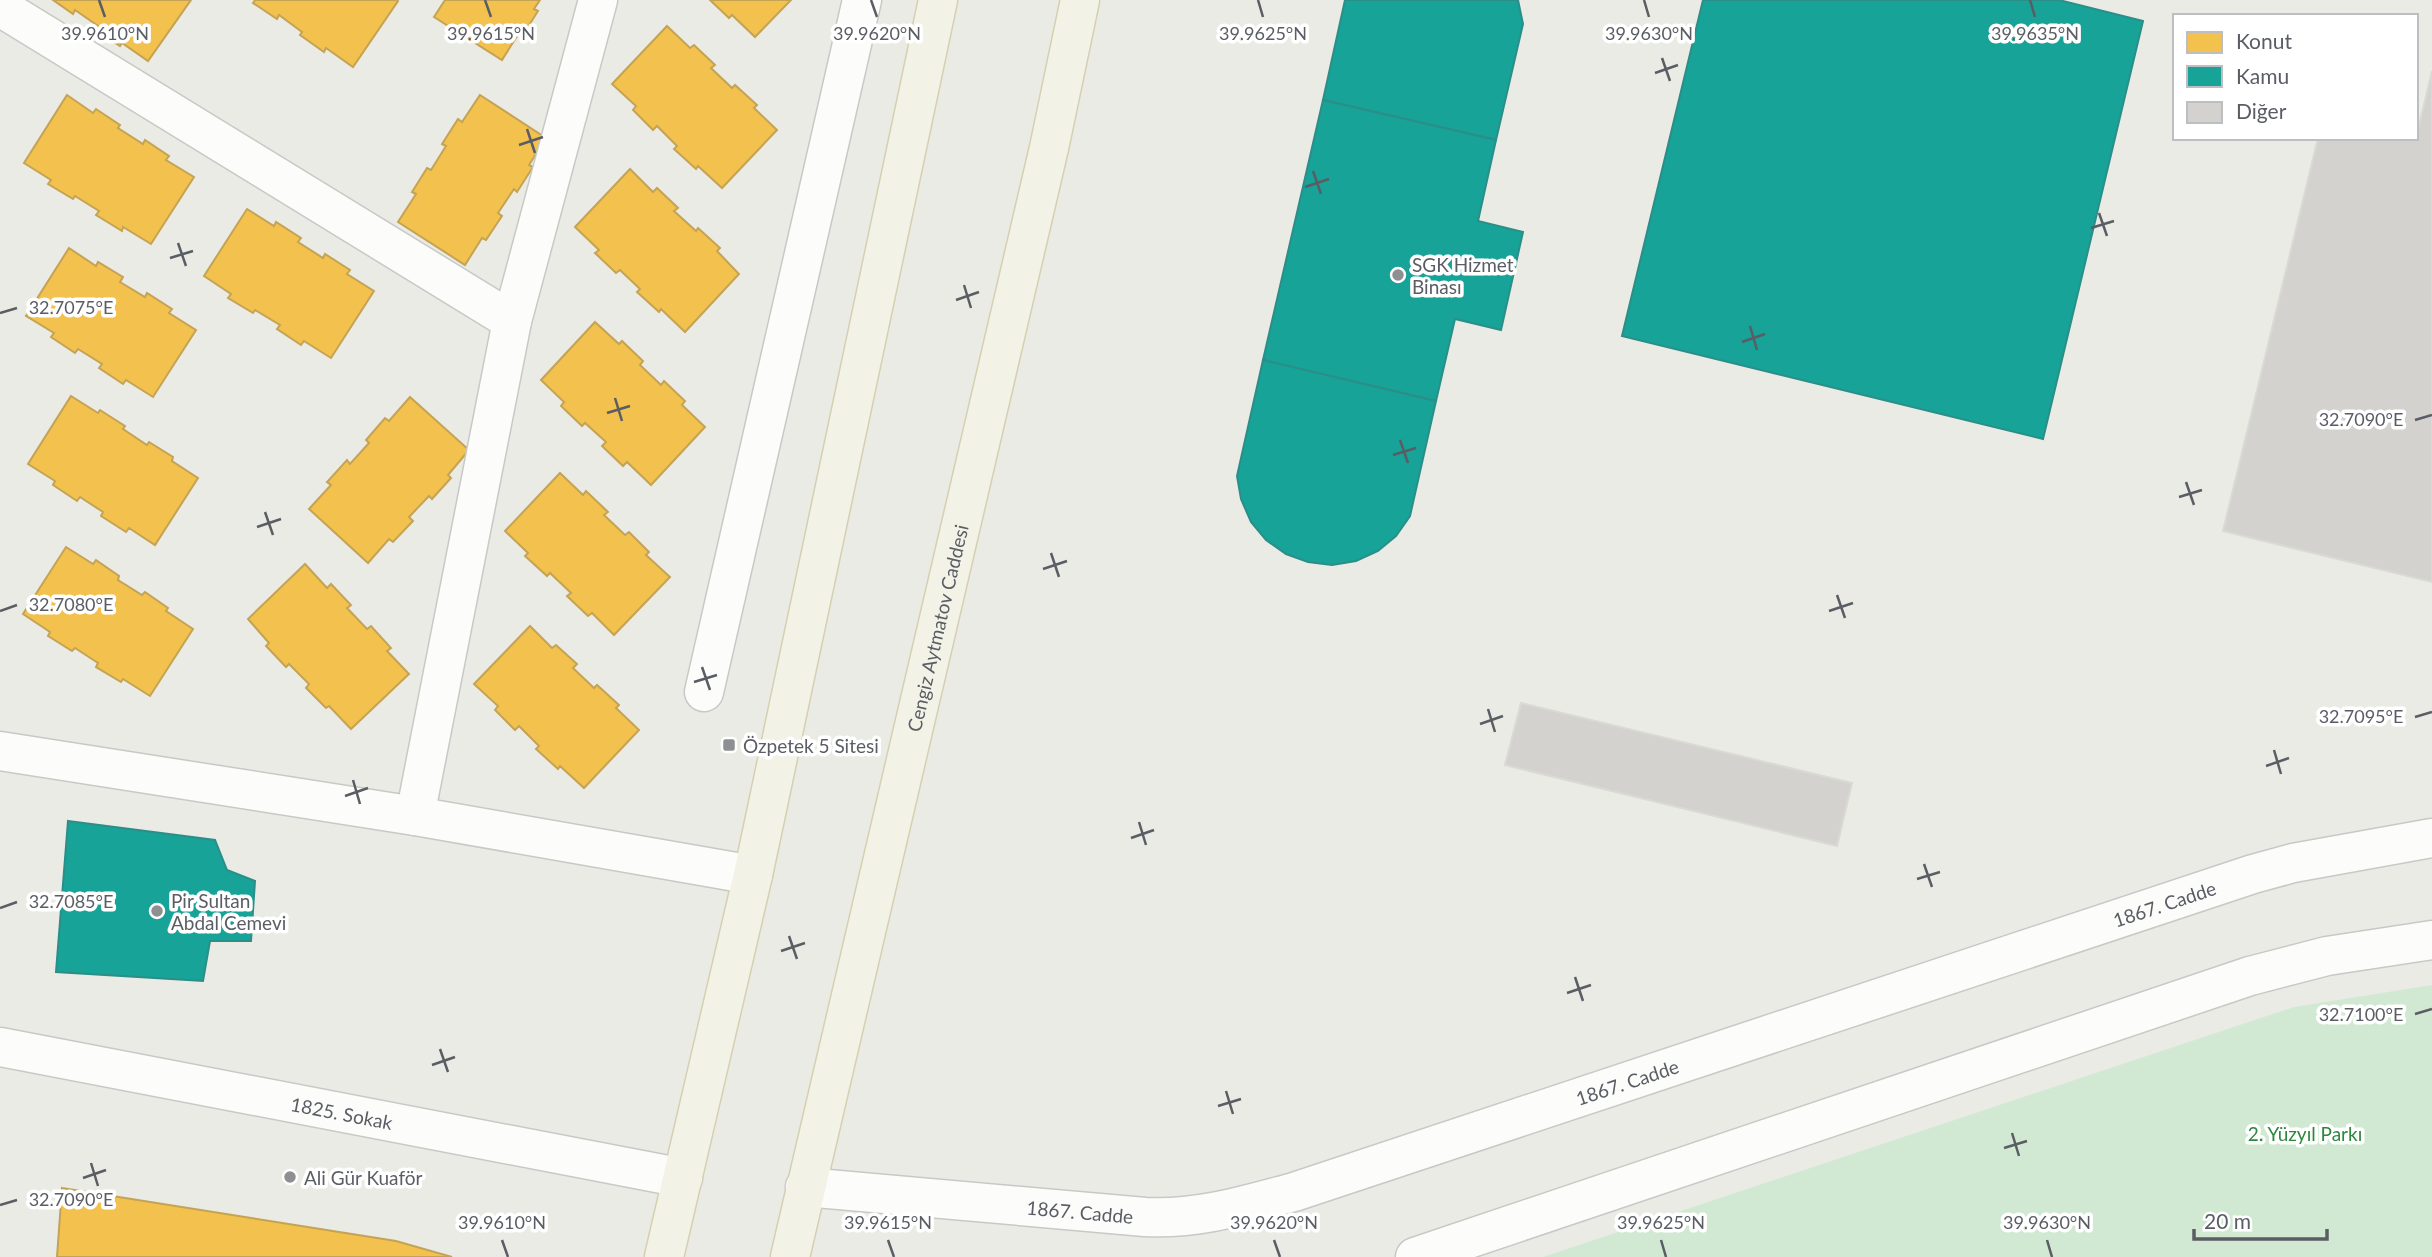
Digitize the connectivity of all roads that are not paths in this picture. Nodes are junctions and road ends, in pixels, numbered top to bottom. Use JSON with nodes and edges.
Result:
{"nodes":[{"id":1,"x":598,"y":0,"type":"edge"},
{"id":2,"x":862,"y":0,"type":"edge"},
{"id":3,"x":938,"y":0,"type":"edge"},
{"id":4,"x":1080,"y":0,"type":"edge"},
{"id":5,"x":0,"y":7,"type":"edge"},
{"id":6,"x":512,"y":321,"type":"junction"},
{"id":7,"x":704,"y":692,"type":"dead end"},
{"id":8,"x":0,"y":751,"type":"edge"},
{"id":9,"x":415,"y":816,"type":"junction"},
{"id":10,"x":2432,"y":838,"type":"edge"},
{"id":11,"x":752,"y":875,"type":"junction"},
{"id":12,"x":2432,"y":940,"type":"edge"},
{"id":13,"x":0,"y":1047,"type":"edge"},
{"id":14,"x":683,"y":1178,"type":"junction"},
{"id":15,"x":805,"y":1187,"type":"junction"},
{"id":16,"x":664,"y":1257,"type":"edge"},
{"id":17,"x":790,"y":1257,"type":"edge"},
{"id":18,"x":1415,"y":1257,"type":"edge"}],
"edges":[{"from":1,"to":6,"type":"street"},
{"from":2,"to":7,"type":"street"},
{"from":3,"to":11,"type":"main road"},
{"from":4,"to":15,"type":"main road","name":"Cengiz Aytmatov Caddesi"},
{"from":5,"to":6,"type":"street"},
{"from":6,"to":9,"type":"street"},
{"from":8,"to":9,"type":"street"},
{"from":9,"to":11,"type":"street"},
{"from":10,"to":15,"type":"street","name":"1867. Cadde"},
{"from":11,"to":14,"type":"main road"},
{"from":12,"to":18,"type":"street"},
{"from":13,"to":14,"type":"street","name":"1825. Sokak"},
{"from":14,"to":16,"type":"main road"},
{"from":15,"to":17,"type":"main road","name":"Cengiz Aytmatov Caddesi"}]}
